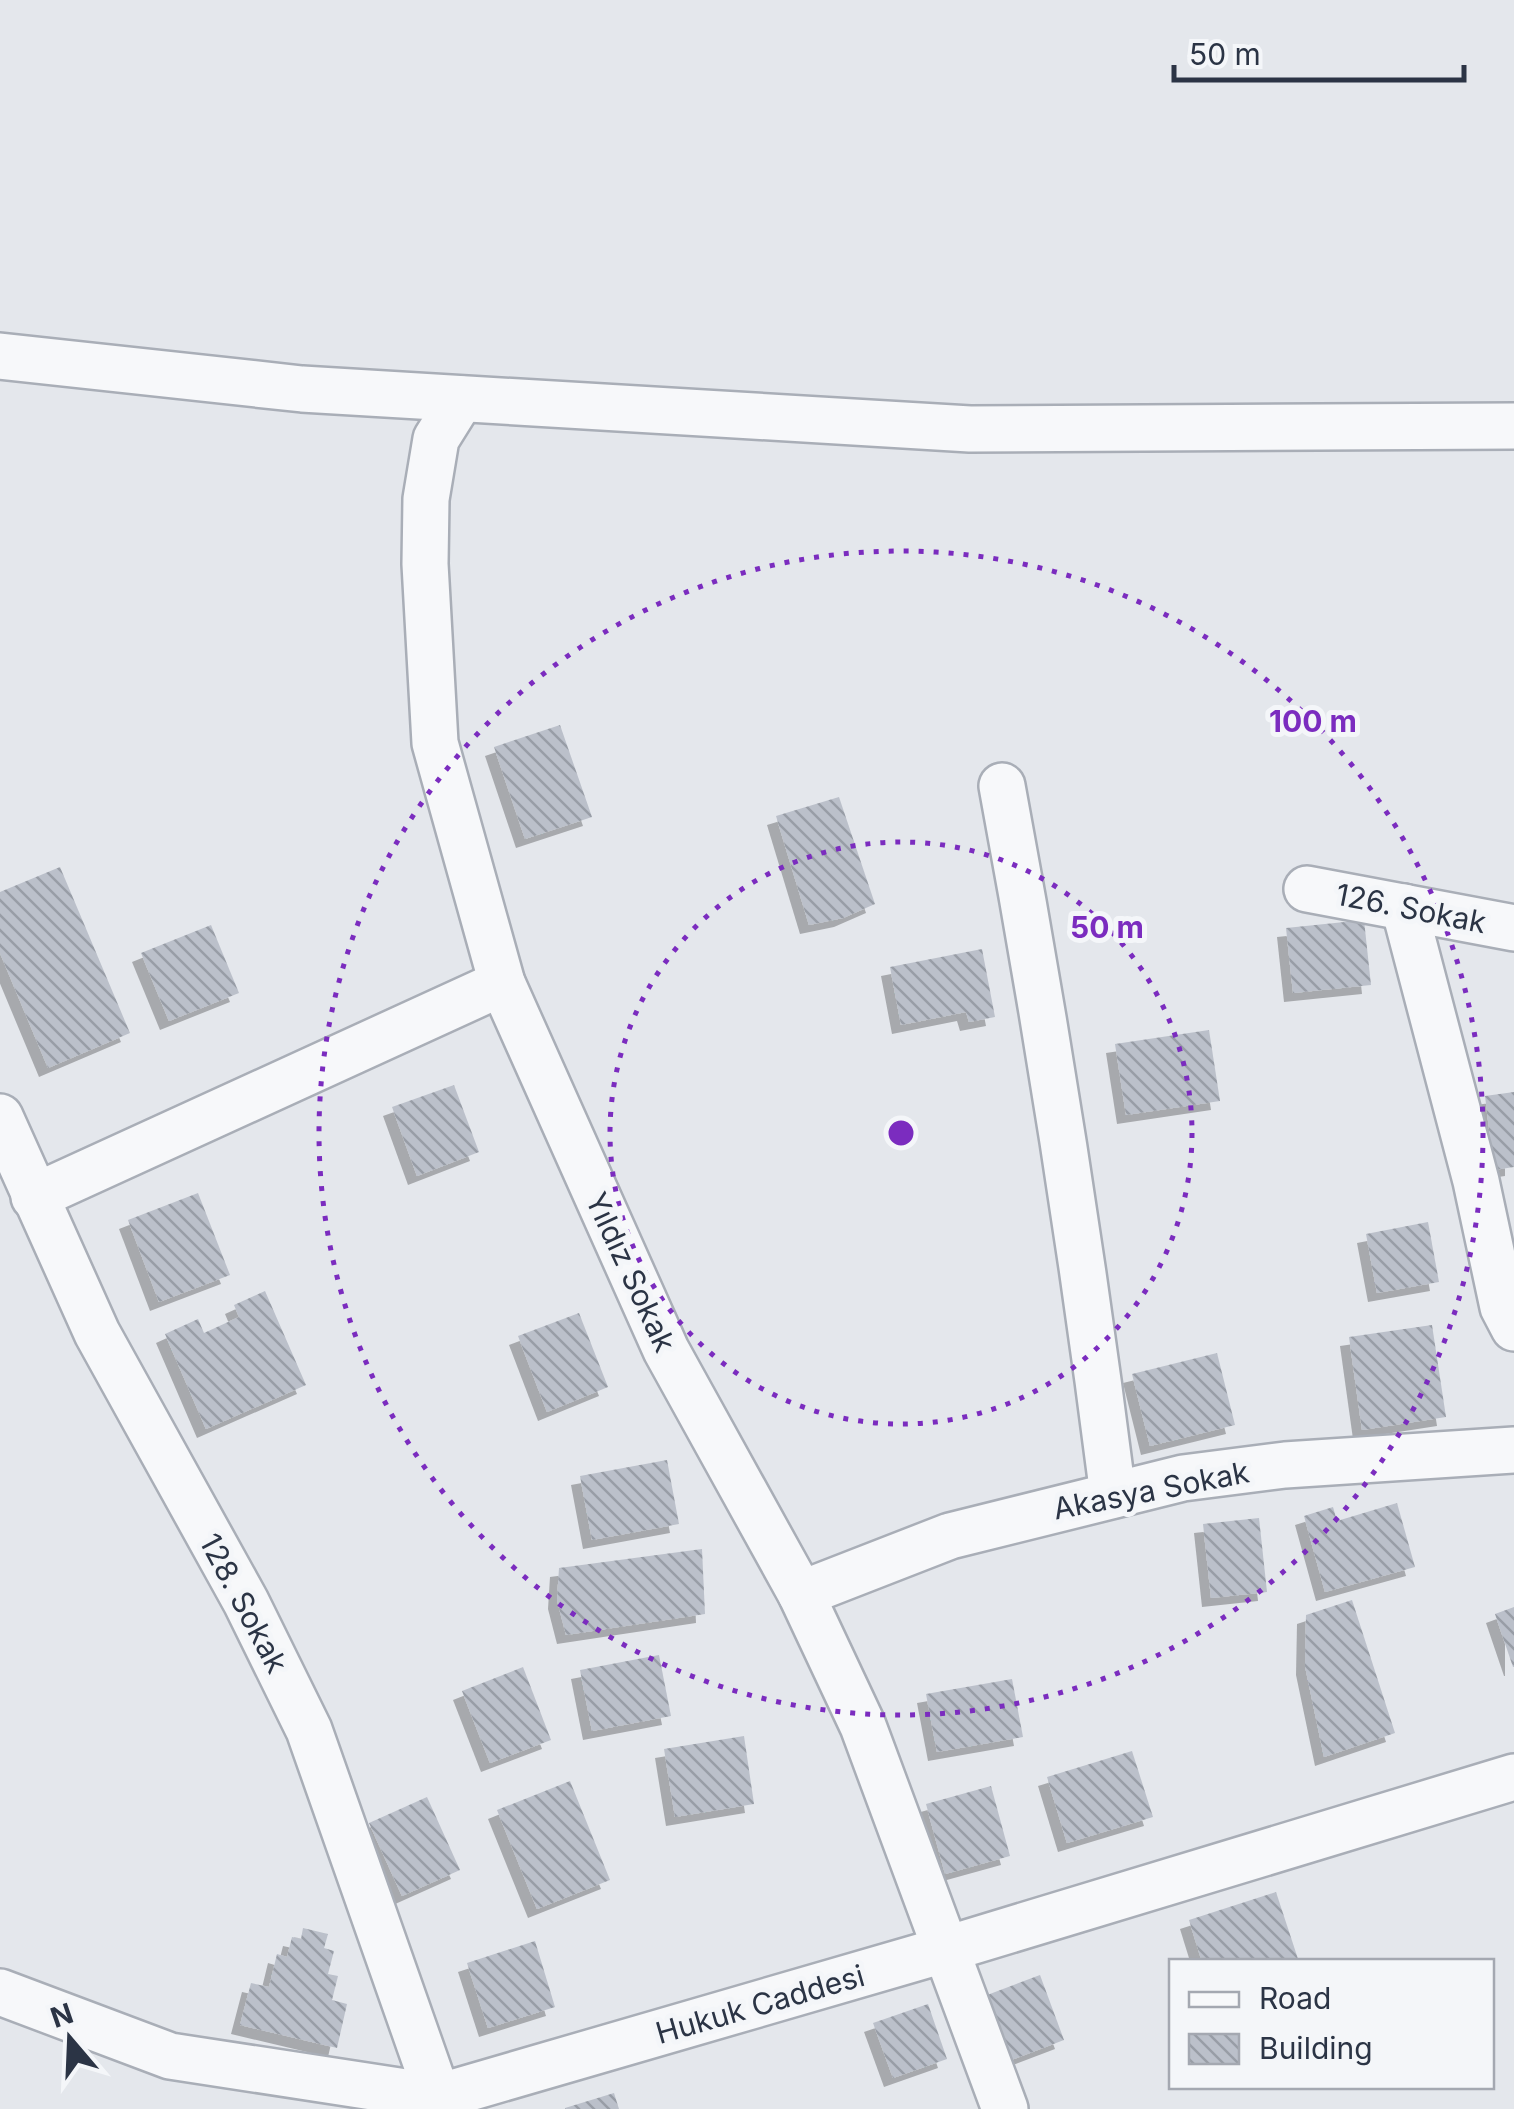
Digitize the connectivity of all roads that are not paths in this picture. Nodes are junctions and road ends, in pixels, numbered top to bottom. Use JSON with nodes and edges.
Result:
{"nodes":[{"id":1,"x":0,"y":356,"type":"edge"},
{"id":2,"x":461,"y":398,"type":"junction"},
{"id":3,"x":1514,"y":426,"type":"edge"},
{"id":4,"x":1002,"y":786,"type":"dead end"},
{"id":5,"x":1308,"y":889,"type":"dead end"},
{"id":6,"x":1404,"y":907,"type":"junction"},
{"id":7,"x":1514,"y":928,"type":"edge"},
{"id":8,"x":502,"y":982,"type":"junction"},
{"id":9,"x":0,"y":1117,"type":"edge"},
{"id":10,"x":34,"y":1197,"type":"junction"},
{"id":11,"x":1514,"y":1328,"type":"edge"},
{"id":12,"x":1514,"y":1450,"type":"edge"},
{"id":13,"x":1113,"y":1494,"type":"junction"},
{"id":14,"x":801,"y":1594,"type":"junction"},
{"id":15,"x":1514,"y":1776,"type":"edge"},
{"id":16,"x":947,"y":1950,"type":"junction"},
{"id":17,"x":0,"y":1992,"type":"edge"},
{"id":18,"x":438,"y":2103,"type":"edge"},
{"id":19,"x":1005,"y":2109,"type":"edge"}],
"edges":[{"from":1,"to":2,"type":"street"},
{"from":2,"to":3,"type":"street"},
{"from":2,"to":8,"type":"street","name":"Yıldız Sokak"},
{"from":4,"to":13,"type":"street"},
{"from":5,"to":6,"type":"street","name":"126. Sokak"},
{"from":6,"to":7,"type":"street","name":"126. Sokak"},
{"from":6,"to":11,"type":"street"},
{"from":8,"to":10,"type":"street"},
{"from":8,"to":14,"type":"street","name":"Yıldız Sokak"},
{"from":9,"to":10,"type":"street","name":"128. Sokak"},
{"from":10,"to":18,"type":"street","name":"128. Sokak"},
{"from":12,"to":13,"type":"street","name":"Akasya Sokak"},
{"from":13,"to":14,"type":"street","name":"Akasya Sokak"},
{"from":14,"to":16,"type":"street","name":"Yıldız Sokak"},
{"from":15,"to":16,"type":"street","name":"Hukuk Caddesi"},
{"from":16,"to":18,"type":"street","name":"Hukuk Caddesi"},
{"from":16,"to":19,"type":"street","name":"Yıldız Sokak"},
{"from":17,"to":18,"type":"street","name":"Hukuk Caddesi"}]}
